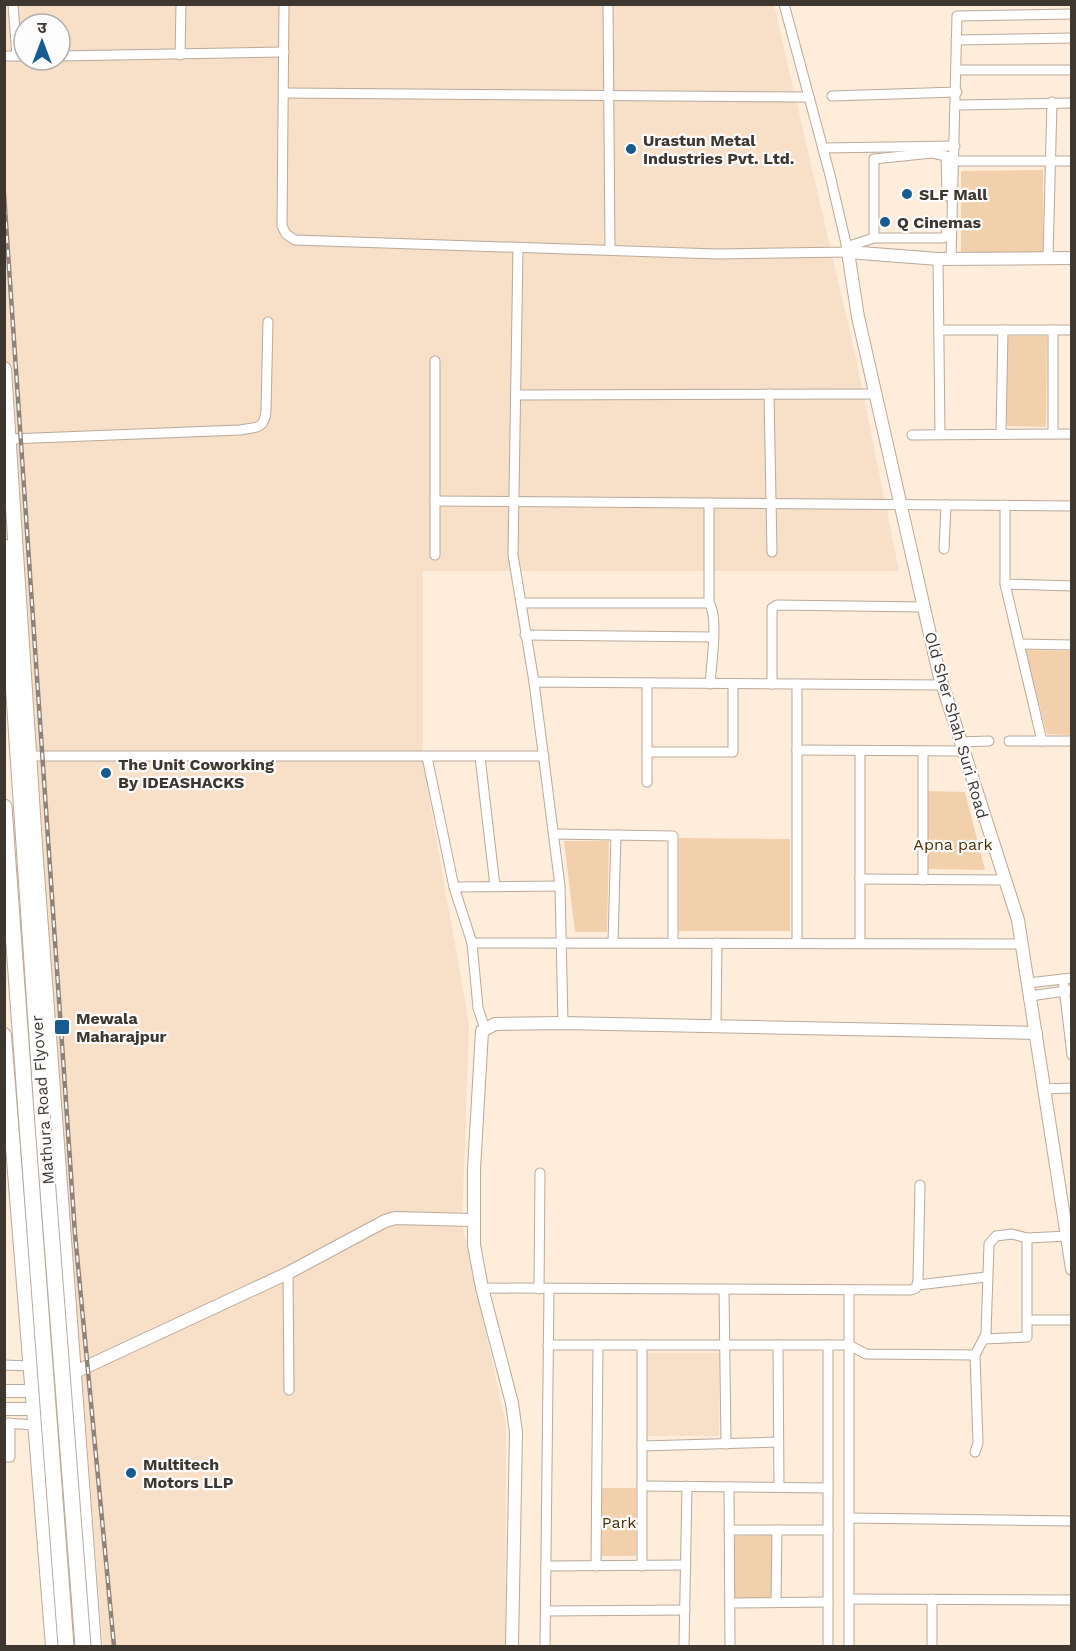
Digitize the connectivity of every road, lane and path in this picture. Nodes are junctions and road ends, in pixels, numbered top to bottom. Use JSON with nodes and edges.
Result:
{"nodes":[{"id":1,"x":181,"y":4,"type":"edge"},
{"id":2,"x":284,"y":4,"type":"edge"},
{"id":3,"x":608,"y":4,"type":"edge"},
{"id":4,"x":784,"y":4,"type":"edge"},
{"id":5,"x":1071,"y":14,"type":"edge"},
{"id":6,"x":1071,"y":38,"type":"edge"},
{"id":7,"x":957,"y":40,"type":"junction"},
{"id":8,"x":284,"y":52,"type":"junction"},
{"id":9,"x":180,"y":55,"type":"junction"},
{"id":10,"x":72,"y":56,"type":"edge"},
{"id":11,"x":957,"y":70,"type":"junction"},
{"id":12,"x":1071,"y":70,"type":"edge"},
{"id":13,"x":957,"y":92,"type":"junction"},
{"id":14,"x":284,"y":93,"type":"junction"},
{"id":15,"x":609,"y":96,"type":"junction"},
{"id":16,"x":832,"y":96,"type":"dead end"},
{"id":17,"x":809,"y":97,"type":"junction"},
{"id":18,"x":1052,"y":102,"type":"junction"},
{"id":19,"x":1071,"y":103,"type":"edge"},
{"id":20,"x":957,"y":105,"type":"junction"},
{"id":21,"x":955,"y":146,"type":"junction"},
{"id":22,"x":823,"y":148,"type":"junction"},
{"id":23,"x":954,"y":161,"type":"junction"},
{"id":24,"x":1051,"y":161,"type":"junction"},
{"id":25,"x":1071,"y":161,"type":"edge"},
{"id":26,"x":874,"y":238,"type":"junction"},
{"id":27,"x":518,"y":248,"type":"junction"},
{"id":28,"x":610,"y":250,"type":"junction"},
{"id":29,"x":847,"y":250,"type":"junction"},
{"id":30,"x":1048,"y":258,"type":"junction"},
{"id":31,"x":1071,"y":258,"type":"edge"},
{"id":32,"x":945,"y":259,"type":"junction"},
{"id":33,"x":268,"y":322,"type":"dead end"},
{"id":34,"x":940,"y":330,"type":"junction"},
{"id":35,"x":1003,"y":330,"type":"junction"},
{"id":36,"x":1053,"y":330,"type":"junction"},
{"id":37,"x":1071,"y":330,"type":"edge"},
{"id":38,"x":435,"y":361,"type":"dead end"},
{"id":39,"x":4,"y":369,"type":"edge"},
{"id":40,"x":769,"y":394,"type":"junction"},
{"id":41,"x":876,"y":394,"type":"junction"},
{"id":42,"x":517,"y":396,"type":"junction"},
{"id":43,"x":1001,"y":434,"type":"junction"},
{"id":44,"x":1053,"y":434,"type":"junction"},
{"id":45,"x":1071,"y":434,"type":"edge"},
{"id":46,"x":912,"y":435,"type":"dead end"},
{"id":47,"x":940,"y":435,"type":"junction"},
{"id":48,"x":10,"y":439,"type":"junction"},
{"id":49,"x":435,"y":501,"type":"junction"},
{"id":50,"x":514,"y":502,"type":"junction"},
{"id":51,"x":709,"y":503,"type":"junction"},
{"id":52,"x":770,"y":504,"type":"junction"},
{"id":53,"x":901,"y":504,"type":"junction"},
{"id":54,"x":946,"y":505,"type":"junction"},
{"id":55,"x":1005,"y":505,"type":"junction"},
{"id":56,"x":1071,"y":506,"type":"edge"},
{"id":57,"x":4,"y":546,"type":"edge"},
{"id":58,"x":944,"y":549,"type":"dead end"},
{"id":59,"x":772,"y":552,"type":"dead end"},
{"id":60,"x":5,"y":553,"type":"edge"},
{"id":61,"x":435,"y":555,"type":"dead end"},
{"id":62,"x":1005,"y":584,"type":"junction"},
{"id":63,"x":1071,"y":586,"type":"edge"},
{"id":64,"x":520,"y":603,"type":"junction"},
{"id":65,"x":709,"y":603,"type":"junction"},
{"id":66,"x":924,"y":607,"type":"junction"},
{"id":67,"x":525,"y":635,"type":"junction"},
{"id":68,"x":713,"y":637,"type":"junction"},
{"id":69,"x":22,"y":640,"type":"junction"},
{"id":70,"x":1019,"y":644,"type":"junction"},
{"id":71,"x":1071,"y":645,"type":"edge"},
{"id":72,"x":534,"y":682,"type":"junction"},
{"id":73,"x":647,"y":684,"type":"junction"},
{"id":74,"x":710,"y":684,"type":"junction"},
{"id":75,"x":733,"y":684,"type":"junction"},
{"id":76,"x":772,"y":684,"type":"junction"},
{"id":77,"x":797,"y":684,"type":"junction"},
{"id":78,"x":943,"y":685,"type":"junction"},
{"id":79,"x":989,"y":741,"type":"dead end"},
{"id":80,"x":1009,"y":741,"type":"dead end"},
{"id":81,"x":1042,"y":741,"type":"junction"},
{"id":82,"x":1071,"y":741,"type":"edge"},
{"id":83,"x":961,"y":746,"type":"junction"},
{"id":84,"x":797,"y":750,"type":"junction"},
{"id":85,"x":860,"y":750,"type":"junction"},
{"id":86,"x":923,"y":751,"type":"junction"},
{"id":87,"x":647,"y":752,"type":"junction"},
{"id":88,"x":29,"y":756,"type":"junction"},
{"id":89,"x":544,"y":756,"type":"junction"},
{"id":90,"x":427,"y":757,"type":"junction"},
{"id":91,"x":480,"y":757,"type":"junction"},
{"id":92,"x":647,"y":782,"type":"dead end"},
{"id":93,"x":4,"y":807,"type":"edge"},
{"id":94,"x":554,"y":834,"type":"junction"},
{"id":95,"x":616,"y":835,"type":"junction"},
{"id":96,"x":860,"y":879,"type":"junction"},
{"id":97,"x":923,"y":880,"type":"junction"},
{"id":98,"x":1004,"y":880,"type":"junction"},
{"id":99,"x":454,"y":886,"type":"junction"},
{"id":100,"x":495,"y":886,"type":"junction"},
{"id":101,"x":561,"y":886,"type":"junction"},
{"id":102,"x":11,"y":896,"type":"junction"},
{"id":103,"x":561,"y":942,"type":"junction"},
{"id":104,"x":613,"y":942,"type":"junction"},
{"id":105,"x":673,"y":942,"type":"junction"},
{"id":106,"x":472,"y":943,"type":"junction"},
{"id":107,"x":717,"y":943,"type":"junction"},
{"id":108,"x":797,"y":943,"type":"junction"},
{"id":109,"x":860,"y":943,"type":"junction"},
{"id":110,"x":1021,"y":944,"type":"junction"},
{"id":111,"x":4,"y":954,"type":"edge"},
{"id":112,"x":1067,"y":979,"type":"edge"},
{"id":113,"x":1028,"y":983,"type":"junction"},
{"id":114,"x":1068,"y":990,"type":"edge"},
{"id":115,"x":1030,"y":996,"type":"junction"},
{"id":116,"x":563,"y":1023,"type":"junction"},
{"id":117,"x":716,"y":1024,"type":"junction"},
{"id":118,"x":485,"y":1029,"type":"junction"},
{"id":119,"x":1036,"y":1034,"type":"junction"},
{"id":120,"x":4,"y":1035,"type":"edge"},
{"id":121,"x":1071,"y":1055,"type":"edge"},
{"id":122,"x":1071,"y":1088,"type":"edge"},
{"id":123,"x":1044,"y":1089,"type":"junction"},
{"id":124,"x":540,"y":1173,"type":"dead end"},
{"id":125,"x":920,"y":1185,"type":"dead end"},
{"id":126,"x":472,"y":1220,"type":"junction"},
{"id":127,"x":1068,"y":1236,"type":"junction"},
{"id":128,"x":1027,"y":1238,"type":"junction"},
{"id":129,"x":1071,"y":1264,"type":"edge"},
{"id":130,"x":288,"y":1273,"type":"junction"},
{"id":131,"x":986,"y":1277,"type":"junction"},
{"id":132,"x":918,"y":1285,"type":"junction"},
{"id":133,"x":482,"y":1288,"type":"junction"},
{"id":134,"x":544,"y":1289,"type":"junction"},
{"id":135,"x":724,"y":1291,"type":"junction"},
{"id":136,"x":849,"y":1291,"type":"junction"},
{"id":137,"x":1028,"y":1320,"type":"junction"},
{"id":138,"x":1071,"y":1320,"type":"edge"},
{"id":139,"x":984,"y":1339,"type":"junction"},
{"id":140,"x":548,"y":1345,"type":"junction"},
{"id":141,"x":598,"y":1345,"type":"junction"},
{"id":142,"x":642,"y":1345,"type":"junction"},
{"id":143,"x":724,"y":1345,"type":"junction"},
{"id":144,"x":778,"y":1345,"type":"junction"},
{"id":145,"x":828,"y":1345,"type":"junction"},
{"id":146,"x":849,"y":1345,"type":"junction"},
{"id":147,"x":975,"y":1355,"type":"junction"},
{"id":148,"x":4,"y":1365,"type":"edge"},
{"id":149,"x":31,"y":1365,"type":"junction"},
{"id":150,"x":73,"y":1373,"type":"junction"},
{"id":151,"x":289,"y":1390,"type":"dead end"},
{"id":152,"x":4,"y":1391,"type":"edge"},
{"id":153,"x":32,"y":1391,"type":"junction"},
{"id":154,"x":4,"y":1409,"type":"edge"},
{"id":155,"x":34,"y":1409,"type":"junction"},
{"id":156,"x":7,"y":1423,"type":"edge"},
{"id":157,"x":36,"y":1425,"type":"junction"},
{"id":158,"x":778,"y":1442,"type":"junction"},
{"id":159,"x":726,"y":1444,"type":"junction"},
{"id":160,"x":642,"y":1446,"type":"junction"},
{"id":161,"x":975,"y":1452,"type":"dead end"},
{"id":162,"x":4,"y":1457,"type":"edge"},
{"id":163,"x":642,"y":1486,"type":"junction"},
{"id":164,"x":687,"y":1486,"type":"junction"},
{"id":165,"x":729,"y":1487,"type":"junction"},
{"id":166,"x":779,"y":1487,"type":"junction"},
{"id":167,"x":828,"y":1488,"type":"junction"},
{"id":168,"x":82,"y":1494,"type":"junction"},
{"id":169,"x":41,"y":1497,"type":"junction"},
{"id":170,"x":850,"y":1518,"type":"junction"},
{"id":171,"x":1071,"y":1521,"type":"edge"},
{"id":172,"x":729,"y":1530,"type":"junction"},
{"id":173,"x":777,"y":1530,"type":"junction"},
{"id":174,"x":828,"y":1530,"type":"junction"},
{"id":175,"x":686,"y":1565,"type":"junction"},
{"id":176,"x":546,"y":1566,"type":"junction"},
{"id":177,"x":596,"y":1566,"type":"junction"},
{"id":178,"x":642,"y":1566,"type":"junction"},
{"id":179,"x":850,"y":1599,"type":"junction"},
{"id":180,"x":932,"y":1599,"type":"junction"},
{"id":181,"x":1071,"y":1600,"type":"edge"},
{"id":182,"x":776,"y":1602,"type":"junction"},
{"id":183,"x":828,"y":1602,"type":"junction"},
{"id":184,"x":730,"y":1603,"type":"junction"},
{"id":185,"x":685,"y":1610,"type":"junction"},
{"id":186,"x":546,"y":1611,"type":"junction"},
{"id":187,"x":53,"y":1647,"type":"edge"},
{"id":188,"x":66,"y":1647,"type":"edge"},
{"id":189,"x":83,"y":1647,"type":"edge"},
{"id":190,"x":94,"y":1647,"type":"edge"},
{"id":191,"x":512,"y":1647,"type":"edge"},
{"id":192,"x":545,"y":1647,"type":"edge"},
{"id":193,"x":684,"y":1647,"type":"edge"},
{"id":194,"x":730,"y":1647,"type":"edge"},
{"id":195,"x":828,"y":1647,"type":"edge"},
{"id":196,"x":849,"y":1647,"type":"edge"},
{"id":197,"x":932,"y":1647,"type":"edge"}],
"edges":[{"from":1,"to":9,"type":"street"},
{"from":2,"to":8,"type":"street"},
{"from":3,"to":15,"type":"street"},
{"from":4,"to":17,"type":"street"},
{"from":5,"to":7,"type":"street"},
{"from":6,"to":7,"type":"street"},
{"from":7,"to":11,"type":"street"},
{"from":8,"to":9,"type":"street"},
{"from":8,"to":14,"type":"street"},
{"from":9,"to":10,"type":"street"},
{"from":11,"to":12,"type":"street"},
{"from":11,"to":13,"type":"street"},
{"from":13,"to":16,"type":"street"},
{"from":13,"to":20,"type":"street"},
{"from":14,"to":15,"type":"street"},
{"from":14,"to":27,"type":"street"},
{"from":15,"to":17,"type":"street"},
{"from":15,"to":28,"type":"street"},
{"from":17,"to":22,"type":"street"},
{"from":18,"to":19,"type":"street"},
{"from":18,"to":20,"type":"street"},
{"from":18,"to":24,"type":"street"},
{"from":20,"to":21,"type":"street"},
{"from":21,"to":22,"type":"street"},
{"from":21,"to":23,"type":"street"},
{"from":22,"to":29,"type":"street"},
{"from":23,"to":24,"type":"street"},
{"from":23,"to":32,"type":"street"},
{"from":24,"to":25,"type":"street"},
{"from":24,"to":30,"type":"street"},
{"from":26,"to":26,"type":"street"},
{"from":26,"to":29,"type":"street"},
{"from":27,"to":28,"type":"street"},
{"from":27,"to":42,"type":"street"},
{"from":28,"to":29,"type":"street"},
{"from":29,"to":32,"type":"street"},
{"from":29,"to":41,"type":"street","name":"Old Sher Shah Suri Road"},
{"from":30,"to":31,"type":"street"},
{"from":30,"to":32,"type":"street"},
{"from":32,"to":34,"type":"street"},
{"from":33,"to":48,"type":"street"},
{"from":34,"to":35,"type":"street"},
{"from":34,"to":47,"type":"street"},
{"from":35,"to":36,"type":"street"},
{"from":35,"to":43,"type":"street"},
{"from":36,"to":37,"type":"street"},
{"from":36,"to":44,"type":"street"},
{"from":38,"to":49,"type":"street"},
{"from":39,"to":48,"type":"main road"},
{"from":40,"to":41,"type":"street"},
{"from":40,"to":42,"type":"street"},
{"from":40,"to":52,"type":"street"},
{"from":41,"to":53,"type":"street","name":"Old Sher Shah Suri Road"},
{"from":42,"to":50,"type":"street"},
{"from":43,"to":44,"type":"street"},
{"from":43,"to":47,"type":"street"},
{"from":44,"to":45,"type":"street"},
{"from":46,"to":47,"type":"street"},
{"from":48,"to":69,"type":"main road"},
{"from":49,"to":50,"type":"street"},
{"from":49,"to":61,"type":"street"},
{"from":50,"to":51,"type":"street"},
{"from":50,"to":64,"type":"street"},
{"from":51,"to":52,"type":"street"},
{"from":51,"to":65,"type":"street"},
{"from":52,"to":53,"type":"street"},
{"from":52,"to":59,"type":"street"},
{"from":53,"to":54,"type":"street"},
{"from":53,"to":66,"type":"street","name":"Old Sher Shah Suri Road"},
{"from":54,"to":55,"type":"street"},
{"from":54,"to":58,"type":"street"},
{"from":55,"to":56,"type":"street"},
{"from":55,"to":62,"type":"street"},
{"from":57,"to":60,"type":"highway"},
{"from":60,"to":69,"type":"highway"},
{"from":60,"to":189,"type":"highway","name":"Mathura Road Flyover","bridge":true},
{"from":62,"to":63,"type":"street"},
{"from":62,"to":70,"type":"street"},
{"from":64,"to":65,"type":"street"},
{"from":64,"to":67,"type":"street"},
{"from":65,"to":68,"type":"street"},
{"from":66,"to":76,"type":"street"},
{"from":66,"to":78,"type":"street","name":"Old Sher Shah Suri Road"},
{"from":67,"to":68,"type":"street"},
{"from":67,"to":72,"type":"street"},
{"from":68,"to":74,"type":"street"},
{"from":69,"to":88,"type":"main road"},
{"from":70,"to":71,"type":"street"},
{"from":70,"to":81,"type":"street"},
{"from":72,"to":73,"type":"street"},
{"from":72,"to":89,"type":"street"},
{"from":73,"to":74,"type":"street"},
{"from":73,"to":87,"type":"street"},
{"from":74,"to":75,"type":"street"},
{"from":75,"to":76,"type":"street"},
{"from":75,"to":87,"type":"street"},
{"from":76,"to":77,"type":"street"},
{"from":77,"to":78,"type":"street"},
{"from":77,"to":84,"type":"street"},
{"from":78,"to":83,"type":"street","name":"Old Sher Shah Suri Road"},
{"from":79,"to":83,"type":"street"},
{"from":80,"to":81,"type":"street"},
{"from":81,"to":82,"type":"street"},
{"from":83,"to":86,"type":"street"},
{"from":83,"to":98,"type":"street","name":"Old Sher Shah Suri Road"},
{"from":84,"to":85,"type":"street"},
{"from":84,"to":108,"type":"street"},
{"from":85,"to":86,"type":"street"},
{"from":85,"to":96,"type":"street"},
{"from":86,"to":97,"type":"street"},
{"from":87,"to":92,"type":"street"},
{"from":88,"to":90,"type":"street"},
{"from":88,"to":150,"type":"main road"},
{"from":89,"to":91,"type":"street"},
{"from":89,"to":94,"type":"street"},
{"from":90,"to":91,"type":"street"},
{"from":90,"to":99,"type":"street"},
{"from":91,"to":100,"type":"street"},
{"from":93,"to":102,"type":"highway"},
{"from":94,"to":95,"type":"street"},
{"from":94,"to":101,"type":"street"},
{"from":95,"to":104,"type":"street"},
{"from":95,"to":105,"type":"street"},
{"from":96,"to":97,"type":"street"},
{"from":96,"to":109,"type":"street"},
{"from":97,"to":98,"type":"street"},
{"from":98,"to":110,"type":"street","name":"Old Sher Shah Suri Road"},
{"from":99,"to":100,"type":"street"},
{"from":99,"to":106,"type":"street"},
{"from":100,"to":101,"type":"street"},
{"from":101,"to":103,"type":"street"},
{"from":102,"to":111,"type":"highway"},
{"from":102,"to":188,"type":"highway","name":"Mathura Road Flyover","bridge":true},
{"from":103,"to":104,"type":"street"},
{"from":103,"to":106,"type":"street"},
{"from":103,"to":116,"type":"street"},
{"from":104,"to":105,"type":"street"},
{"from":105,"to":107,"type":"street"},
{"from":106,"to":118,"type":"street"},
{"from":107,"to":108,"type":"street"},
{"from":107,"to":117,"type":"street"},
{"from":108,"to":109,"type":"street"},
{"from":109,"to":110,"type":"street"},
{"from":110,"to":113,"type":"street","name":"Old Sher Shah Suri Road"},
{"from":112,"to":113,"type":"street"},
{"from":112,"to":114,"type":"street"},
{"from":113,"to":115,"type":"street","name":"Old Sher Shah Suri Road"},
{"from":114,"to":115,"type":"street"},
{"from":114,"to":121,"type":"street"},
{"from":115,"to":119,"type":"street","name":"Old Sher Shah Suri Road"},
{"from":116,"to":117,"type":"street"},
{"from":116,"to":118,"type":"street"},
{"from":117,"to":119,"type":"street"},
{"from":118,"to":126,"type":"street"},
{"from":119,"to":123,"type":"street","name":"Old Sher Shah Suri Road"},
{"from":120,"to":149,"type":"main road"},
{"from":122,"to":123,"type":"street"},
{"from":123,"to":127,"type":"street","name":"Old Sher Shah Suri Road"},
{"from":124,"to":134,"type":"street"},
{"from":125,"to":132,"type":"street"},
{"from":126,"to":130,"type":"street"},
{"from":126,"to":133,"type":"street"},
{"from":127,"to":128,"type":"street"},
{"from":127,"to":129,"type":"street","name":"Old Sher Shah Suri Road"},
{"from":128,"to":131,"type":"street"},
{"from":128,"to":137,"type":"street"},
{"from":130,"to":150,"type":"street"},
{"from":130,"to":151,"type":"street"},
{"from":131,"to":132,"type":"street"},
{"from":131,"to":139,"type":"street"},
{"from":132,"to":136,"type":"street"},
{"from":133,"to":134,"type":"street"},
{"from":133,"to":191,"type":"street"},
{"from":134,"to":135,"type":"street"},
{"from":134,"to":140,"type":"street"},
{"from":135,"to":136,"type":"street"},
{"from":135,"to":143,"type":"street"},
{"from":136,"to":146,"type":"street"},
{"from":137,"to":138,"type":"street"},
{"from":137,"to":139,"type":"street"},
{"from":139,"to":147,"type":"street"},
{"from":140,"to":141,"type":"street"},
{"from":140,"to":176,"type":"street"},
{"from":141,"to":142,"type":"street"},
{"from":141,"to":177,"type":"street"},
{"from":142,"to":143,"type":"street"},
{"from":142,"to":160,"type":"street"},
{"from":143,"to":144,"type":"street"},
{"from":143,"to":159,"type":"street"},
{"from":144,"to":145,"type":"street"},
{"from":144,"to":158,"type":"street"},
{"from":145,"to":146,"type":"street"},
{"from":145,"to":167,"type":"street"},
{"from":146,"to":147,"type":"street"},
{"from":146,"to":170,"type":"street"},
{"from":147,"to":161,"type":"street"},
{"from":148,"to":149,"type":"street"},
{"from":149,"to":153,"type":"main road"},
{"from":150,"to":168,"type":"main road"},
{"from":152,"to":153,"type":"street"},
{"from":153,"to":155,"type":"main road"},
{"from":154,"to":155,"type":"street"},
{"from":155,"to":157,"type":"main road"},
{"from":156,"to":157,"type":"street"},
{"from":156,"to":162,"type":"street"},
{"from":157,"to":169,"type":"main road"},
{"from":158,"to":159,"type":"street"},
{"from":158,"to":166,"type":"street"},
{"from":159,"to":160,"type":"street"},
{"from":160,"to":163,"type":"street"},
{"from":163,"to":164,"type":"street"},
{"from":163,"to":178,"type":"street"},
{"from":164,"to":165,"type":"street"},
{"from":164,"to":175,"type":"street"},
{"from":165,"to":166,"type":"street"},
{"from":165,"to":172,"type":"street"},
{"from":166,"to":167,"type":"street"},
{"from":167,"to":174,"type":"street"},
{"from":168,"to":169,"type":"main road"},
{"from":168,"to":190,"type":"main road"},
{"from":169,"to":187,"type":"main road"},
{"from":170,"to":171,"type":"street"},
{"from":170,"to":179,"type":"street"},
{"from":172,"to":173,"type":"street"},
{"from":172,"to":184,"type":"street"},
{"from":173,"to":174,"type":"street"},
{"from":173,"to":182,"type":"street"},
{"from":174,"to":183,"type":"street"},
{"from":175,"to":178,"type":"street"},
{"from":175,"to":185,"type":"street"},
{"from":176,"to":177,"type":"street"},
{"from":176,"to":186,"type":"street"},
{"from":177,"to":178,"type":"street"},
{"from":179,"to":180,"type":"street"},
{"from":179,"to":196,"type":"street"},
{"from":180,"to":181,"type":"street"},
{"from":180,"to":197,"type":"street"},
{"from":182,"to":183,"type":"street"},
{"from":182,"to":184,"type":"street"},
{"from":183,"to":195,"type":"street"},
{"from":184,"to":194,"type":"street"},
{"from":185,"to":186,"type":"street"},
{"from":185,"to":193,"type":"street"},
{"from":186,"to":192,"type":"street"}]}
